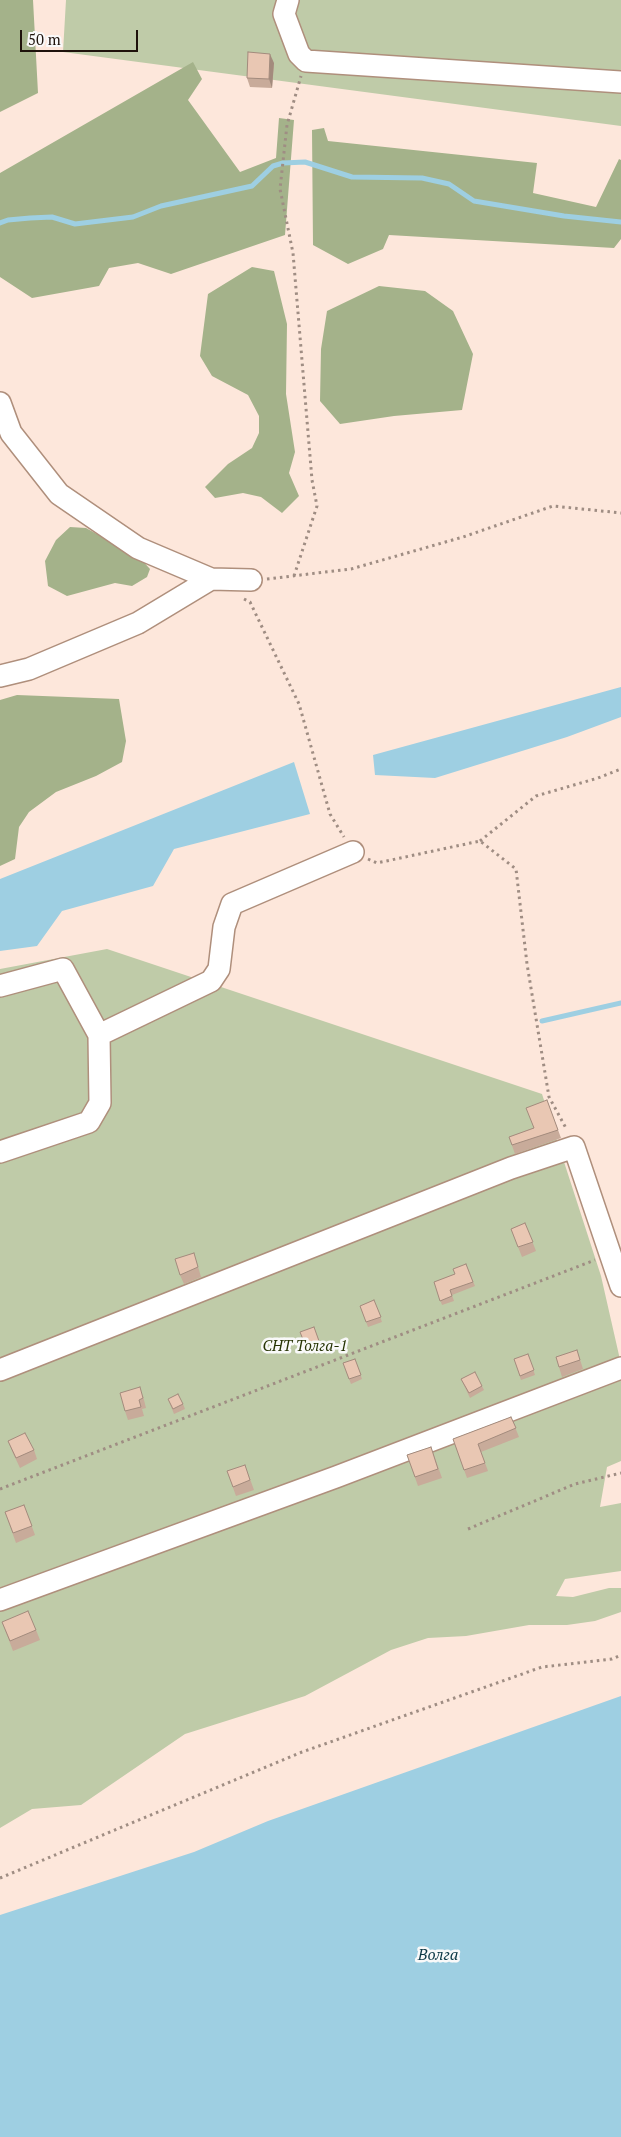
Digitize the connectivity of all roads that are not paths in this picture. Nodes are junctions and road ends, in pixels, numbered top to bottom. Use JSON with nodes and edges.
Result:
{"nodes":[{"id":1,"x":288,"y":0,"type":"edge"},
{"id":2,"x":621,"y":82,"type":"edge"},
{"id":3,"x":0,"y":403,"type":"edge"},
{"id":4,"x":211,"y":579,"type":"junction"},
{"id":5,"x":247,"y":589,"type":"road end"},
{"id":6,"x":0,"y":676,"type":"edge"},
{"id":7,"x":353,"y":852,"type":"road end"},
{"id":8,"x":0,"y":986,"type":"edge"},
{"id":9,"x":99,"y":1035,"type":"junction"},
{"id":10,"x":0,"y":1152,"type":"edge"},
{"id":11,"x":621,"y":1286,"type":"edge"},
{"id":12,"x":621,"y":1368,"type":"edge"},
{"id":13,"x":0,"y":1370,"type":"edge"},
{"id":14,"x":0,"y":1600,"type":"edge"}],
"edges":[{"from":1,"to":2,"type":"street"},
{"from":3,"to":4,"type":"street"},
{"from":4,"to":5,"type":"street"},
{"from":4,"to":6,"type":"street"},
{"from":7,"to":9,"type":"street"},
{"from":8,"to":9,"type":"street"},
{"from":9,"to":10,"type":"street"},
{"from":11,"to":13,"type":"street"},
{"from":12,"to":14,"type":"street"}]}
